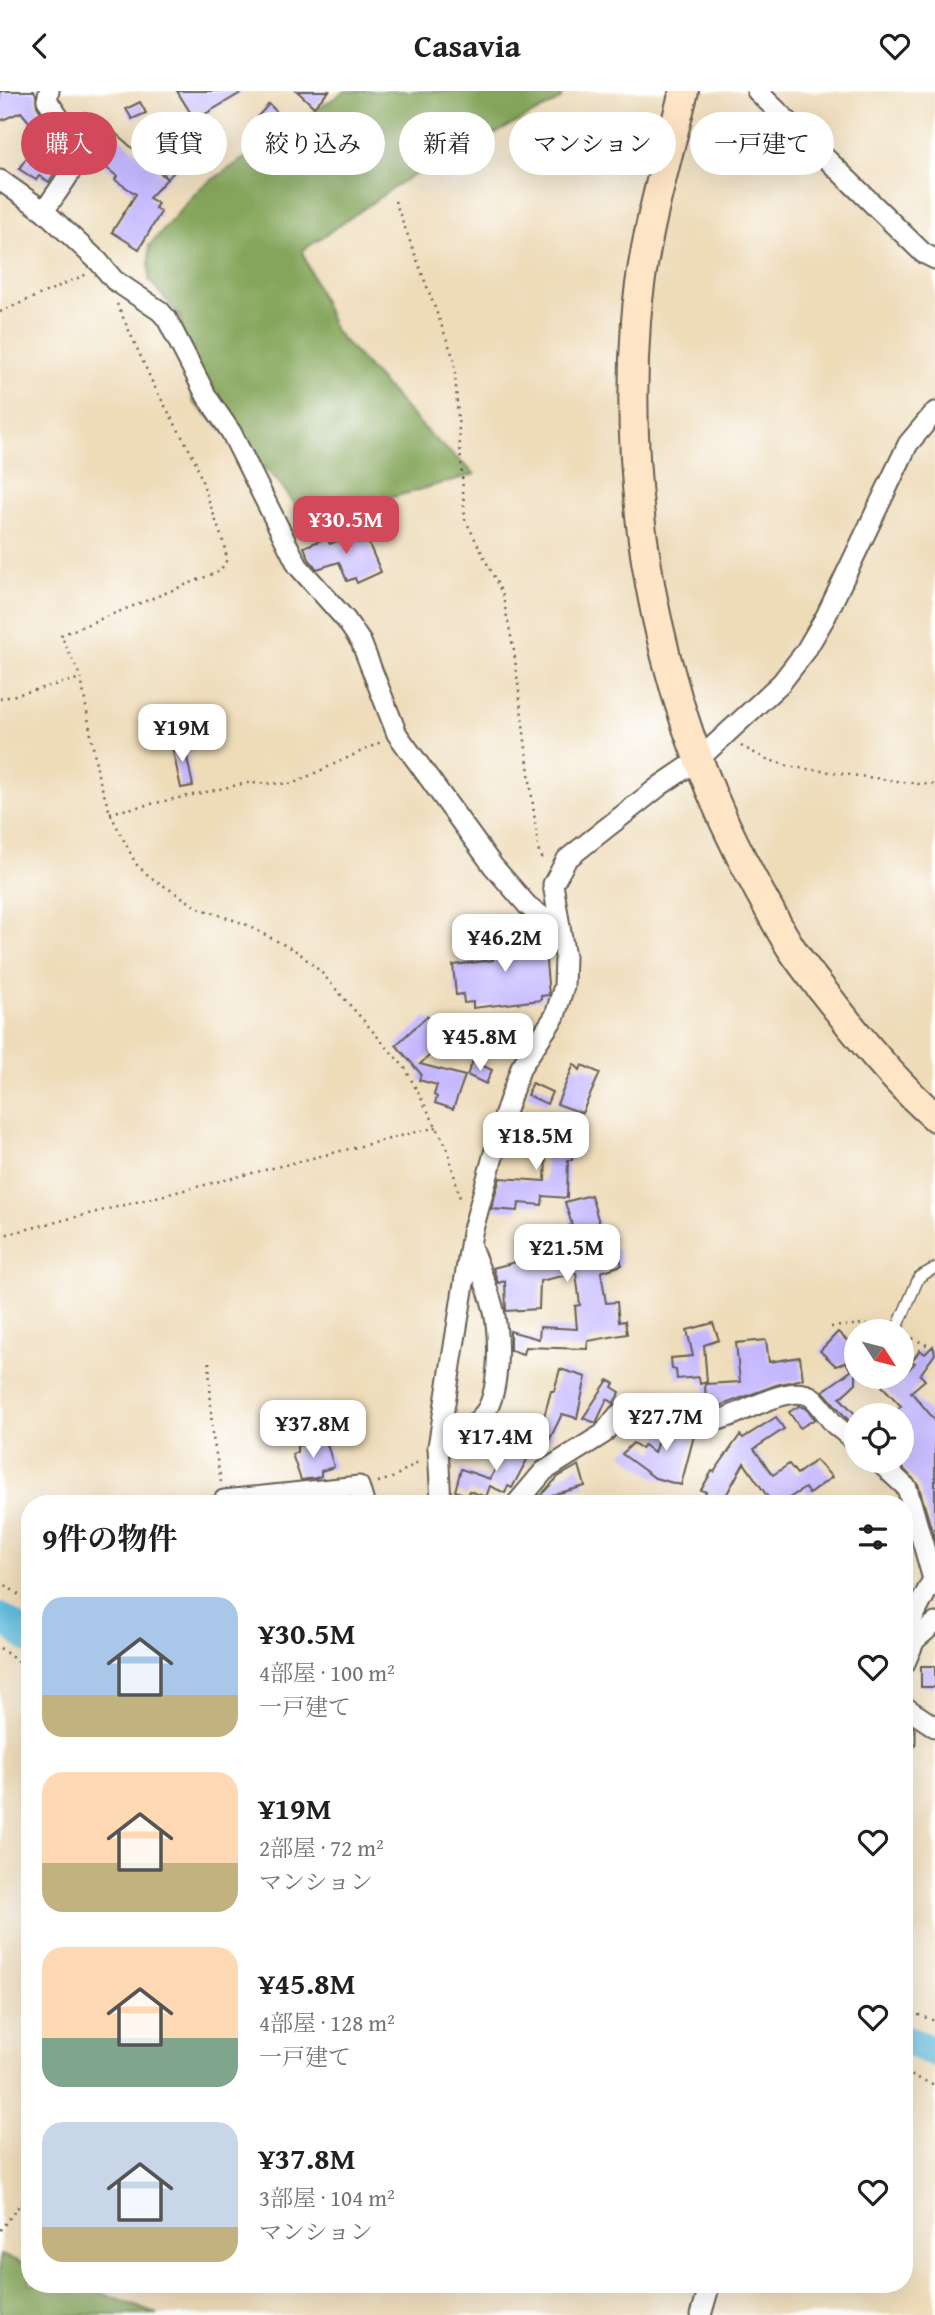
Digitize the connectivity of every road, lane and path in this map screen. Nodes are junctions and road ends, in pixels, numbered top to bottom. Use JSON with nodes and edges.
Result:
{"nodes":[{"id":1,"x":50,"y":91,"type":"edge"},
{"id":2,"x":684,"y":91,"type":"edge"},
{"id":3,"x":757,"y":91,"type":"edge"},
{"id":4,"x":0,"y":180,"type":"edge"},
{"id":5,"x":395,"y":201,"type":"dead end"},
{"id":6,"x":44,"y":211,"type":"junction"},
{"id":7,"x":935,"y":259,"type":"edge"},
{"id":8,"x":99,"y":262,"type":"junction"},
{"id":9,"x":114,"y":280,"type":"junction"},
{"id":10,"x":0,"y":313,"type":"edge"},
{"id":11,"x":935,"y":412,"type":"edge"},
{"id":12,"x":81,"y":678,"type":"junction"},
{"id":13,"x":0,"y":699,"type":"edge"},
{"id":14,"x":397,"y":734,"type":"junction"},
{"id":15,"x":723,"y":736,"type":"junction"},
{"id":16,"x":698,"y":760,"type":"junction"},
{"id":17,"x":935,"y":784,"type":"edge"},
{"id":18,"x":110,"y":813,"type":"junction"},
{"id":19,"x":558,"y":875,"type":"junction"},
{"id":20,"x":559,"y":929,"type":"junction"},
{"id":21,"x":935,"y":1117,"type":"edge"},
{"id":22,"x":437,"y":1127,"type":"junction"},
{"id":23,"x":0,"y":1236,"type":"edge"},
{"id":24,"x":471,"y":1239,"type":"junction"},
{"id":25,"x":935,"y":1268,"type":"edge"},
{"id":26,"x":901,"y":1319,"type":"edge"},
{"id":27,"x":844,"y":1326,"type":"edge"},
{"id":28,"x":831,"y":1327,"type":"dead end"},
{"id":29,"x":914,"y":1339,"type":"edge"},
{"id":30,"x":935,"y":1349,"type":"edge"},
{"id":31,"x":209,"y":1362,"type":"dead end"},
{"id":32,"x":844,"y":1432,"type":"edge"},
{"id":33,"x":438,"y":1447,"type":"junction"},
{"id":34,"x":891,"y":1473,"type":"edge"},
{"id":35,"x":223,"y":1495,"type":"edge"},
{"id":36,"x":362,"y":1495,"type":"edge"},
{"id":37,"x":441,"y":1495,"type":"edge"},
{"id":38,"x":524,"y":1495,"type":"edge"},
{"id":39,"x":909,"y":1495,"type":"edge"},
{"id":40,"x":913,"y":1508,"type":"edge"},
{"id":41,"x":934,"y":1579,"type":"edge"},
{"id":42,"x":0,"y":1581,"type":"edge"},
{"id":43,"x":21,"y":1596,"type":"edge"},
{"id":44,"x":913,"y":1618,"type":"edge"},
{"id":45,"x":935,"y":1623,"type":"edge"},
{"id":46,"x":913,"y":1638,"type":"edge"},
{"id":47,"x":915,"y":1640,"type":"junction"},
{"id":48,"x":913,"y":1645,"type":"edge"},
{"id":49,"x":0,"y":1648,"type":"edge"},
{"id":50,"x":21,"y":1664,"type":"edge"},
{"id":51,"x":913,"y":1712,"type":"edge"},
{"id":52,"x":935,"y":1727,"type":"edge"},
{"id":53,"x":913,"y":2013,"type":"edge"},
{"id":54,"x":935,"y":2021,"type":"edge"},
{"id":55,"x":913,"y":2076,"type":"edge"},
{"id":56,"x":935,"y":2085,"type":"edge"},
{"id":57,"x":21,"y":2203,"type":"edge"},
{"id":58,"x":0,"y":2230,"type":"edge"},
{"id":59,"x":707,"y":2293,"type":"edge"},
{"id":60,"x":701,"y":2315,"type":"edge"}],
"edges":[{"from":1,"to":6,"type":"street"},
{"from":2,"to":16,"type":"street"},
{"from":3,"to":7,"type":"street"},
{"from":4,"to":6,"type":"street"},
{"from":5,"to":19,"type":"path"},
{"from":6,"to":8,"type":"street"},
{"from":8,"to":9,"type":"street"},
{"from":8,"to":10,"type":"path"},
{"from":9,"to":12,"type":"path"},
{"from":9,"to":14,"type":"street"},
{"from":11,"to":15,"type":"street"},
{"from":12,"to":13,"type":"path"},
{"from":12,"to":18,"type":"path"},
{"from":14,"to":18,"type":"path"},
{"from":14,"to":20,"type":"street"},
{"from":15,"to":16,"type":"street"},
{"from":15,"to":17,"type":"path"},
{"from":16,"to":19,"type":"street"},
{"from":16,"to":21,"type":"street"},
{"from":18,"to":22,"type":"path"},
{"from":19,"to":20,"type":"street"},
{"from":20,"to":24,"type":"street"},
{"from":22,"to":23,"type":"path"},
{"from":22,"to":24,"type":"path"},
{"from":24,"to":33,"type":"street"},
{"from":24,"to":33,"type":"street"},
{"from":25,"to":26,"type":"lane"},
{"from":27,"to":28,"type":"path"},
{"from":29,"to":30,"type":"path"},
{"from":31,"to":35,"type":"path"},
{"from":32,"to":38,"type":"street"},
{"from":33,"to":36,"type":"path"},
{"from":33,"to":37,"type":"street"},
{"from":34,"to":39,"type":"street"},
{"from":40,"to":41,"type":"street"},
{"from":41,"to":44,"type":"street"},
{"from":42,"to":43,"type":"path"},
{"from":45,"to":47,"type":"street"},
{"from":46,"to":47,"type":"street"},
{"from":47,"to":48,"type":"street"},
{"from":49,"to":50,"type":"path"},
{"from":51,"to":52,"type":"street"},
{"from":53,"to":54,"type":"path"},
{"from":55,"to":56,"type":"path"},
{"from":57,"to":58,"type":"path"},
{"from":59,"to":60,"type":"street"}]}
